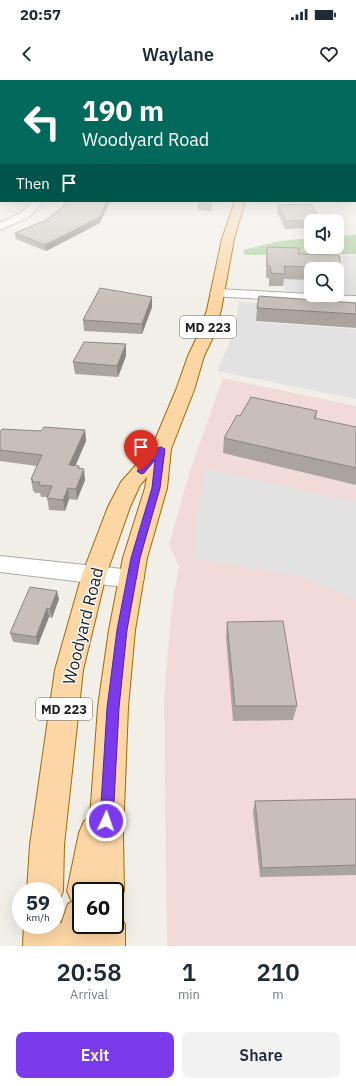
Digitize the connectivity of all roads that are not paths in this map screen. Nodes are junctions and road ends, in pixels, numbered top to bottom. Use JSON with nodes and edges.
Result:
{"nodes":[{"id":1,"x":12,"y":220,"type":"edge"},
{"id":2,"x":235,"y":220,"type":"edge"},
{"id":3,"x":0,"y":226,"type":"edge"},
{"id":4,"x":217,"y":293,"type":"junction"},
{"id":5,"x":356,"y":300,"type":"edge"},
{"id":6,"x":161,"y":449,"type":"junction"},
{"id":7,"x":0,"y":564,"type":"edge"},
{"id":8,"x":94,"y":575,"type":"junction"},
{"id":9,"x":132,"y":578,"type":"junction"},
{"id":10,"x":110,"y":753,"type":"junction"},
{"id":11,"x":45,"y":882,"type":"edge"},
{"id":12,"x":87,"y":882,"type":"edge"},
{"id":13,"x":106,"y":882,"type":"edge"},
{"id":14,"x":43,"y":934,"type":"edge"},
{"id":15,"x":78,"y":934,"type":"edge"},
{"id":16,"x":106,"y":934,"type":"edge"},
{"id":17,"x":42,"y":946,"type":"edge"},
{"id":18,"x":76,"y":946,"type":"edge"},
{"id":19,"x":106,"y":946,"type":"edge"}],
"edges":[{"from":1,"to":3,"type":"street"},
{"from":2,"to":4,"type":"main road","name":"Woodyard Road","number":"MD 223"},
{"from":4,"to":5,"type":"street"},
{"from":4,"to":6,"type":"main road","name":"Woodyard Road","number":"MD 223"},
{"from":6,"to":8,"type":"main road","name":"Woodyard Road","number":"MD 223"},
{"from":6,"to":9,"type":"main road","name":"Woodyard Road","number":"MD 223"},
{"from":7,"to":8,"type":"street"},
{"from":8,"to":9,"type":"street"},
{"from":8,"to":11,"type":"main road","name":"Woodyard Road","number":"MD 223"},
{"from":9,"to":10,"type":"main road","name":"Woodyard Road","number":"MD 223"},
{"from":10,"to":12,"type":"main road"},
{"from":10,"to":13,"type":"main road","name":"Woodyard Road","number":"MD 223"},
{"from":14,"to":17,"type":"main road"},
{"from":15,"to":18,"type":"main road"},
{"from":16,"to":19,"type":"main road"}]}
